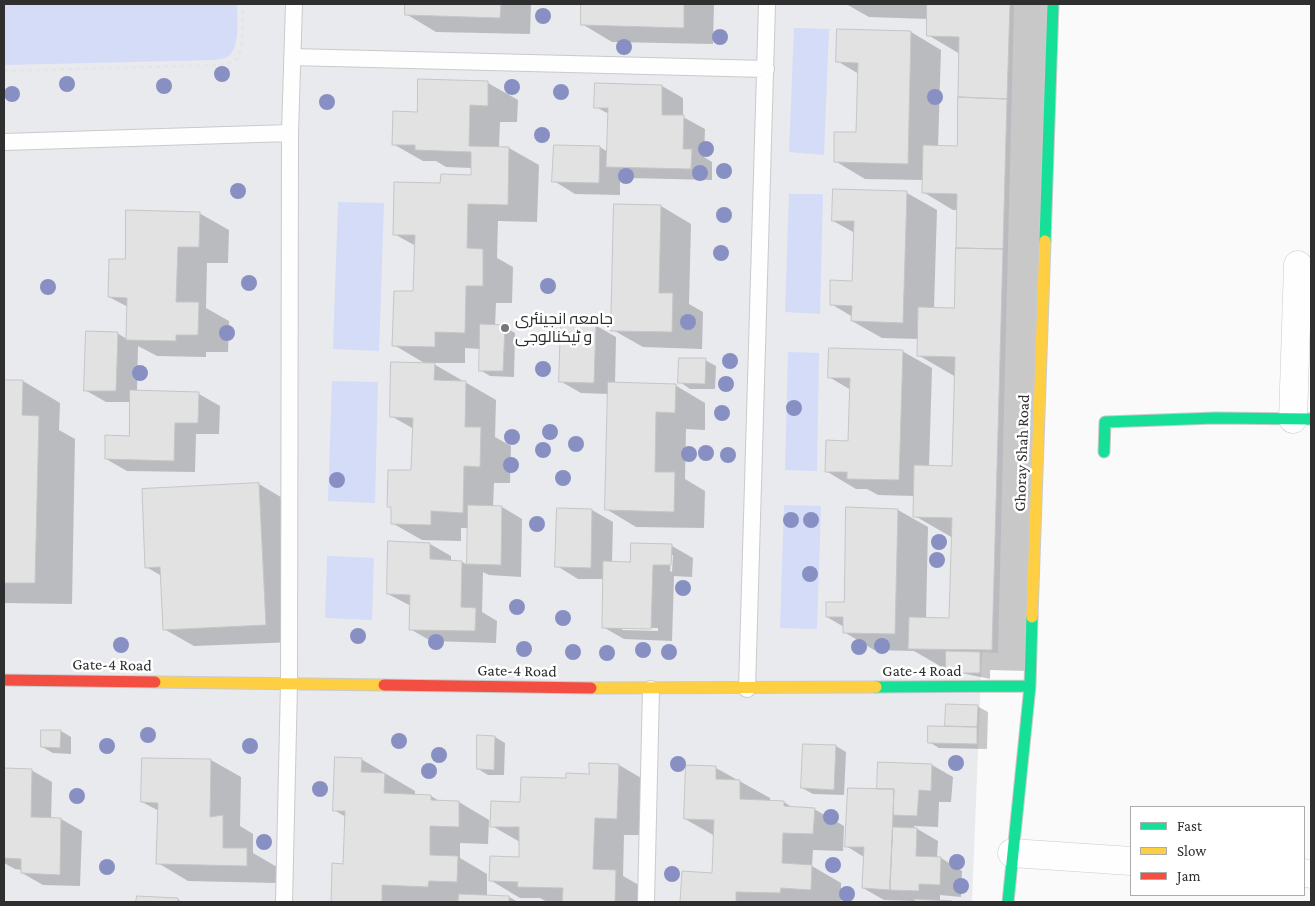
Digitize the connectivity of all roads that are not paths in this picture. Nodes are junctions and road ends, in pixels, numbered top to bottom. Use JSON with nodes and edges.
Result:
{"nodes":[{"id":1,"x":294,"y":4,"type":"edge"},
{"id":2,"x":767,"y":4,"type":"edge"},
{"id":3,"x":1053,"y":4,"type":"edge"},
{"id":4,"x":292,"y":58,"type":"junction"},
{"id":5,"x":766,"y":69,"type":"junction"},
{"id":6,"x":290,"y":133,"type":"junction"},
{"id":7,"x":4,"y":142,"type":"edge"},
{"id":8,"x":1298,"y":265,"type":"dead end"},
{"id":9,"x":1302,"y":419,"type":"edge"},
{"id":10,"x":1104,"y":452,"type":"dead end"},
{"id":11,"x":4,"y":680,"type":"edge"},
{"id":12,"x":289,"y":684,"type":"junction"},
{"id":13,"x":1030,"y":686,"type":"junction"},
{"id":14,"x":748,"y":688,"type":"junction"},
{"id":15,"x":651,"y":689,"type":"junction"},
{"id":16,"x":1012,"y":853,"type":"junction"},
{"id":17,"x":1130,"y":861,"type":"edge"},
{"id":18,"x":284,"y":902,"type":"edge"},
{"id":19,"x":646,"y":902,"type":"edge"},
{"id":20,"x":1008,"y":902,"type":"edge"}],
"edges":[{"from":1,"to":4,"type":"lane"},
{"from":2,"to":5,"type":"lane"},
{"from":3,"to":13,"type":"street","name":"Ghoray Shah Road"},
{"from":4,"to":5,"type":"lane"},
{"from":4,"to":6,"type":"lane"},
{"from":5,"to":14,"type":"lane"},
{"from":6,"to":7,"type":"lane"},
{"from":6,"to":12,"type":"lane"},
{"from":8,"to":9,"type":"street"},
{"from":9,"to":10,"type":"street"},
{"from":11,"to":12,"type":"street","name":"Gate-4 Road"},
{"from":12,"to":15,"type":"street","name":"Gate-4 Road"},
{"from":12,"to":18,"type":"lane"},
{"from":13,"to":14,"type":"street","name":"Gate-4 Road"},
{"from":13,"to":16,"type":"street","name":"Ghoray Shah Road"},
{"from":14,"to":15,"type":"street","name":"Gate-4 Road"},
{"from":15,"to":19,"type":"lane"},
{"from":16,"to":17,"type":"street"},
{"from":16,"to":20,"type":"street","name":"Ghoray Shah Road"}]}
